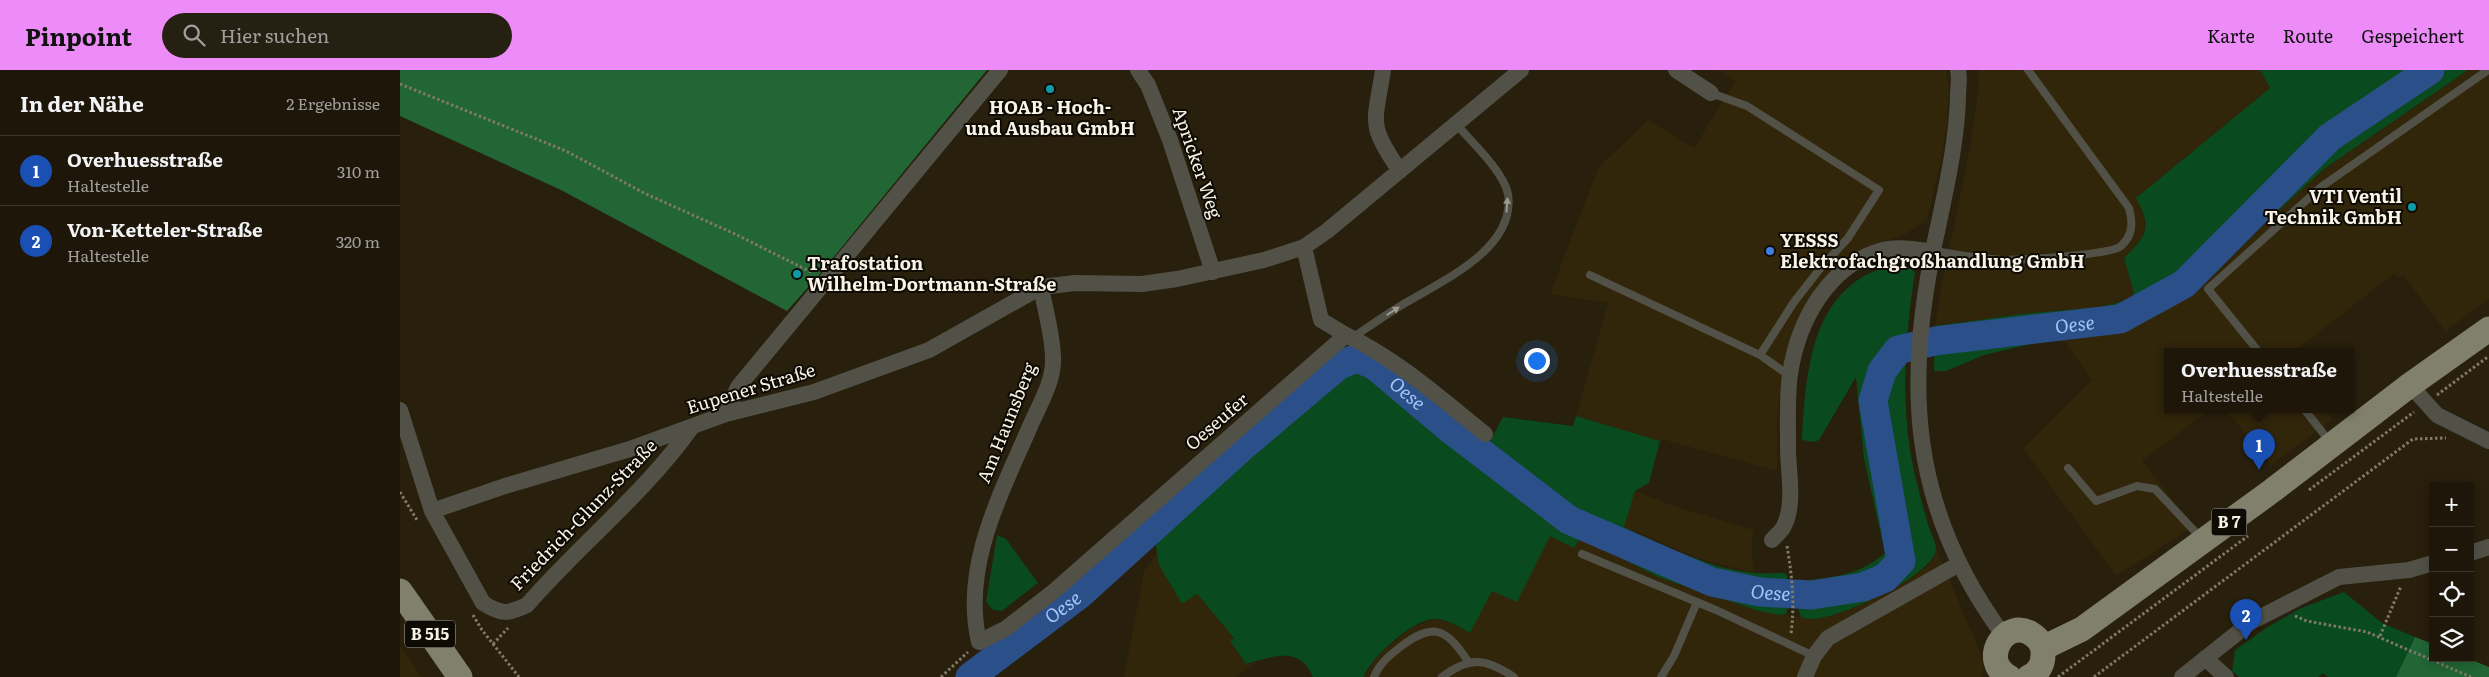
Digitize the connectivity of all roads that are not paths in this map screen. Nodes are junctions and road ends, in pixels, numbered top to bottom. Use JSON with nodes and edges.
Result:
{"nodes":[{"id":1,"x":1000,"y":70,"type":"edge"},
{"id":2,"x":1138,"y":70,"type":"edge"},
{"id":3,"x":1383,"y":70,"type":"edge"},
{"id":4,"x":1521,"y":70,"type":"edge"},
{"id":5,"x":1676,"y":70,"type":"edge"},
{"id":6,"x":1958,"y":70,"type":"edge"},
{"id":7,"x":2028,"y":70,"type":"edge"},
{"id":8,"x":2488,"y":70,"type":"edge"},
{"id":9,"x":1711,"y":93,"type":"joint"},
{"id":10,"x":1456,"y":124,"type":"junction"},
{"id":11,"x":1400,"y":171,"type":"junction"},
{"id":12,"x":1304,"y":247,"type":"junction"},
{"id":13,"x":1932,"y":251,"type":"junction"},
{"id":14,"x":1213,"y":272,"type":"junction"},
{"id":15,"x":1590,"y":275,"type":"dead end"},
{"id":16,"x":1041,"y":287,"type":"junction"},
{"id":17,"x":2489,"y":329,"type":"edge"},
{"id":18,"x":1349,"y":336,"type":"junction"},
{"id":19,"x":2256,"y":348,"type":"edge"},
{"id":20,"x":1760,"y":355,"type":"junction"},
{"id":21,"x":1790,"y":376,"type":"junction"},
{"id":22,"x":2410,"y":385,"type":"junction"},
{"id":23,"x":400,"y":410,"type":"edge"},
{"id":24,"x":2307,"y":413,"type":"edge"},
{"id":25,"x":726,"y":414,"type":"junction"},
{"id":26,"x":691,"y":428,"type":"junction"},
{"id":27,"x":1484,"y":434,"type":"dead end"},
{"id":28,"x":2489,"y":441,"type":"edge"},
{"id":29,"x":2332,"y":444,"type":"junction"},
{"id":30,"x":2068,"y":468,"type":"dead end"},
{"id":31,"x":432,"y":511,"type":"junction"},
{"id":32,"x":1772,"y":540,"type":"dead end"},
{"id":33,"x":2204,"y":541,"type":"junction"},
{"id":34,"x":2489,"y":547,"type":"edge"},
{"id":35,"x":2474,"y":552,"type":"edge"},
{"id":36,"x":1582,"y":554,"type":"dead end"},
{"id":37,"x":1960,"y":564,"type":"junction"},
{"id":38,"x":2429,"y":565,"type":"edge"},
{"id":39,"x":400,"y":591,"type":"edge"},
{"id":40,"x":1698,"y":602,"type":"junction"},
{"id":41,"x":2004,"y":636,"type":"junction"},
{"id":42,"x":979,"y":642,"type":"joint"},
{"id":43,"x":2043,"y":648,"type":"junction"},
{"id":44,"x":1814,"y":656,"type":"junction"},
{"id":45,"x":2205,"y":658,"type":"junction"},
{"id":46,"x":1469,"y":663,"type":"junction"},
{"id":47,"x":460,"y":677,"type":"edge"},
{"id":48,"x":1374,"y":677,"type":"edge"},
{"id":49,"x":1442,"y":677,"type":"edge"},
{"id":50,"x":1514,"y":677,"type":"edge"},
{"id":51,"x":1661,"y":677,"type":"edge"},
{"id":52,"x":1805,"y":677,"type":"edge"},
{"id":53,"x":2012,"y":677,"type":"edge"},
{"id":54,"x":2182,"y":677,"type":"edge"},
{"id":55,"x":2226,"y":677,"type":"edge"}],
"edges":[{"from":1,"to":25,"type":"street"},
{"from":2,"to":14,"type":"street","name":"Apricker Weg"},
{"from":3,"to":11,"type":"street"},
{"from":4,"to":10,"type":"street"},
{"from":5,"to":9,"type":"street"},
{"from":6,"to":13,"type":"street"},
{"from":7,"to":13,"type":"lane"},
{"from":8,"to":19,"type":"lane"},
{"from":9,"to":20,"type":"lane"},
{"from":10,"to":11,"type":"street"},
{"from":18,"to":10,"type":"lane","one_way":true},
{"from":11,"to":12,"type":"street"},
{"from":12,"to":14,"type":"street"},
{"from":12,"to":18,"type":"street"},
{"from":13,"to":21,"type":"street"},
{"from":13,"to":37,"type":"street"},
{"from":14,"to":16,"type":"street"},
{"from":15,"to":20,"type":"lane"},
{"from":16,"to":25,"type":"street","name":"Eupener Straße"},
{"from":16,"to":42,"type":"street","name":"Am Haunsberg"},
{"from":17,"to":22,"type":"main road","number":"B 7"},
{"from":18,"to":27,"type":"street"},
{"from":18,"to":42,"type":"street","name":"Oeseufer"},
{"from":20,"to":21,"type":"lane"},
{"from":21,"to":32,"type":"street"},
{"from":22,"to":28,"type":"street"},
{"from":22,"to":29,"type":"main road","number":"B 7"},
{"from":23,"to":31,"type":"street","name":"Friedrich-Glunz-Straße"},
{"from":24,"to":29,"type":"lane"},
{"from":25,"to":26,"type":"street","name":"Eupener Straße"},
{"from":26,"to":31,"type":"street","name":"Eupener Straße"},
{"from":26,"to":31,"type":"street","name":"Friedrich-Glunz-Straße"},
{"from":29,"to":33,"type":"main road","number":"B 7"},
{"from":30,"to":33,"type":"lane"},
{"from":33,"to":43,"type":"main road","number":"B 7"},
{"from":34,"to":35,"type":"street"},
{"from":36,"to":40,"type":"lane"},
{"from":37,"to":41,"type":"street"},
{"from":37,"to":44,"type":"street"},
{"from":38,"to":45,"type":"street"},
{"from":39,"to":47,"type":"main road","number":"B 515"},
{"from":40,"to":44,"type":"lane"},
{"from":40,"to":51,"type":"lane"},
{"from":41,"to":43,"type":"main road"},
{"from":41,"to":53,"type":"main road"},
{"from":43,"to":53,"type":"main road"},
{"from":44,"to":52,"type":"street"},
{"from":45,"to":54,"type":"street"},
{"from":45,"to":55,"type":"street"},
{"from":46,"to":48,"type":"lane"},
{"from":46,"to":49,"type":"lane"},
{"from":46,"to":50,"type":"lane"}]}
